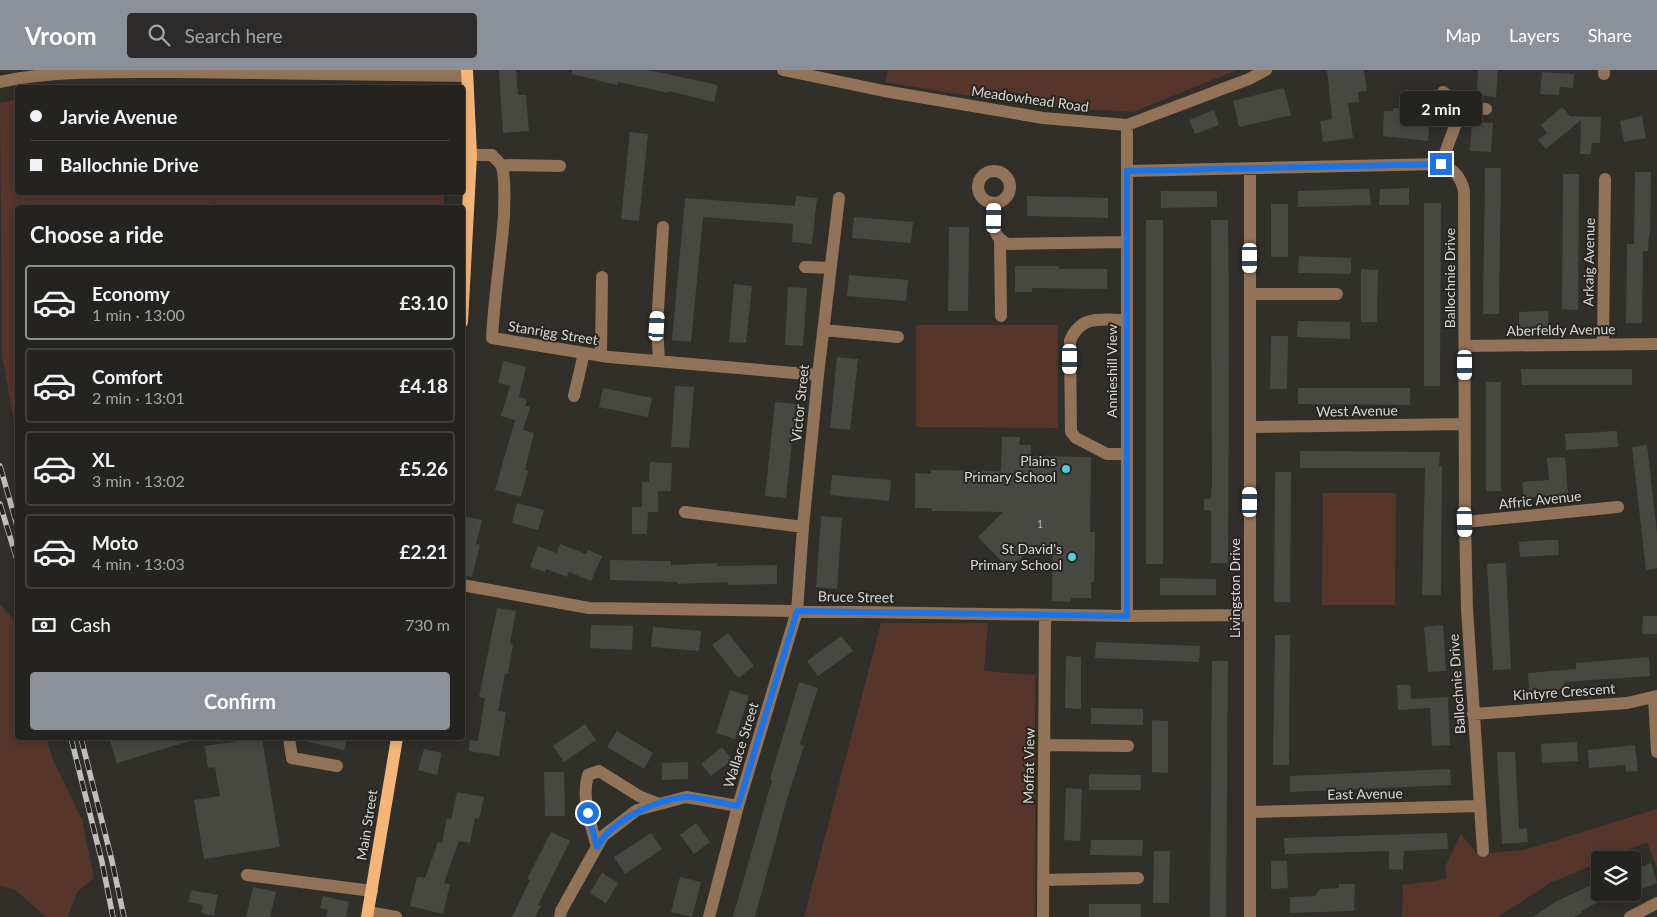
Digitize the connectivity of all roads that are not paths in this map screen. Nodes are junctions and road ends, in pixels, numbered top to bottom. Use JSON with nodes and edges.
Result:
{"nodes":[{"id":1,"x":783,"y":70,"type":"edge"},
{"id":2,"x":1266,"y":70,"type":"edge"},
{"id":3,"x":467,"y":73,"type":"edge"},
{"id":4,"x":0,"y":82,"type":"edge"},
{"id":5,"x":1443,"y":92,"type":"dead end"},
{"id":6,"x":1462,"y":107,"type":"junction"},
{"id":7,"x":1486,"y":109,"type":"dead end"},
{"id":8,"x":1127,"y":125,"type":"junction"},
{"id":9,"x":471,"y":155,"type":"junction"},
{"id":10,"x":1441,"y":164,"type":"junction"},
{"id":11,"x":501,"y":165,"type":"junction"},
{"id":12,"x":560,"y":166,"type":"dead end"},
{"id":13,"x":1250,"y":169,"type":"junction"},
{"id":14,"x":1127,"y":171,"type":"junction"},
{"id":15,"x":1605,"y":179,"type":"dead end"},
{"id":16,"x":839,"y":198,"type":"dead end"},
{"id":17,"x":994,"y":204,"type":"dead end"},
{"id":18,"x":663,"y":227,"type":"dead end"},
{"id":19,"x":1000,"y":241,"type":"junction"},
{"id":20,"x":1127,"y":242,"type":"junction"},
{"id":21,"x":465,"y":266,"type":"edge"},
{"id":22,"x":805,"y":267,"type":"dead end"},
{"id":23,"x":831,"y":268,"type":"junction"},
{"id":24,"x":602,"y":277,"type":"dead end"},
{"id":25,"x":1250,"y":294,"type":"junction"},
{"id":26,"x":1337,"y":294,"type":"dead end"},
{"id":27,"x":1001,"y":316,"type":"dead end"},
{"id":28,"x":1127,"y":320,"type":"junction"},
{"id":29,"x":823,"y":330,"type":"junction"},
{"id":30,"x":898,"y":337,"type":"dead end"},
{"id":31,"x":1657,"y":344,"type":"edge"},
{"id":32,"x":1603,"y":345,"type":"junction"},
{"id":33,"x":1464,"y":346,"type":"junction"},
{"id":34,"x":584,"y":353,"type":"junction"},
{"id":35,"x":602,"y":356,"type":"junction"},
{"id":36,"x":659,"y":361,"type":"junction"},
{"id":37,"x":818,"y":375,"type":"junction"},
{"id":38,"x":574,"y":396,"type":"dead end"},
{"id":39,"x":1465,"y":424,"type":"junction"},
{"id":40,"x":1250,"y":427,"type":"junction"},
{"id":41,"x":1127,"y":454,"type":"junction"},
{"id":42,"x":1618,"y":507,"type":"dead end"},
{"id":43,"x":685,"y":512,"type":"dead end"},
{"id":44,"x":1465,"y":522,"type":"junction"},
{"id":45,"x":803,"y":527,"type":"junction"},
{"id":46,"x":465,"y":587,"type":"edge"},
{"id":47,"x":797,"y":611,"type":"junction"},
{"id":48,"x":1250,"y":615,"type":"junction"},
{"id":49,"x":1045,"y":616,"type":"junction"},
{"id":50,"x":1127,"y":616,"type":"junction"},
{"id":51,"x":1656,"y":697,"type":"edge"},
{"id":52,"x":1473,"y":714,"type":"junction"},
{"id":53,"x":289,"y":740,"type":"edge"},
{"id":54,"x":396,"y":740,"type":"edge"},
{"id":55,"x":1044,"y":745,"type":"junction"},
{"id":56,"x":1128,"y":746,"type":"dead end"},
{"id":57,"x":1657,"y":752,"type":"edge"},
{"id":58,"x":338,"y":766,"type":"dead end"},
{"id":59,"x":659,"y":804,"type":"junction"},
{"id":60,"x":738,"y":806,"type":"junction"},
{"id":61,"x":1480,"y":806,"type":"junction"},
{"id":62,"x":1250,"y":812,"type":"junction"},
{"id":63,"x":597,"y":847,"type":"junction"},
{"id":64,"x":1482,"y":851,"type":"dead end"},
{"id":65,"x":246,"y":875,"type":"dead end"},
{"id":66,"x":1138,"y":878,"type":"dead end"},
{"id":67,"x":1043,"y":880,"type":"junction"},
{"id":68,"x":372,"y":891,"type":"junction"},
{"id":69,"x":1657,"y":903,"type":"edge"},
{"id":70,"x":368,"y":914,"type":"edge"},
{"id":71,"x":396,"y":917,"type":"edge"},
{"id":72,"x":560,"y":917,"type":"edge"},
{"id":73,"x":709,"y":917,"type":"edge"},
{"id":74,"x":1042,"y":917,"type":"edge"},
{"id":75,"x":1250,"y":917,"type":"edge"},
{"id":76,"x":1630,"y":917,"type":"edge"}],
"edges":[{"from":1,"to":8,"type":"street","name":"Meadowhead Road"},
{"from":2,"to":8,"type":"street","name":"Meadowhead Road"},
{"from":3,"to":4,"type":"street"},
{"from":3,"to":9,"type":"main road"},
{"from":5,"to":6,"type":"street"},
{"from":6,"to":7,"type":"street"},
{"from":6,"to":10,"type":"street"},
{"from":8,"to":14,"type":"street","name":"Annieshill View"},
{"from":9,"to":11,"type":"street"},
{"from":9,"to":21,"type":"main road"},
{"from":10,"to":13,"type":"street"},
{"from":10,"to":33,"type":"street","name":"Ballochnie Drive"},
{"from":11,"to":12,"type":"street"},
{"from":11,"to":34,"type":"street","name":"Stanrigg Street"},
{"from":13,"to":14,"type":"street"},
{"from":13,"to":25,"type":"street","name":"Livingston Drive"},
{"from":14,"to":20,"type":"street","name":"Annieshill View"},
{"from":15,"to":32,"type":"street","name":"Arkaig Avenue"},
{"from":16,"to":23,"type":"street","name":"Victor Street"},
{"from":17,"to":19,"type":"street"},
{"from":18,"to":36,"type":"street"},
{"from":19,"to":20,"type":"street"},
{"from":19,"to":27,"type":"street"},
{"from":20,"to":28,"type":"street","name":"Annieshill View"},
{"from":22,"to":23,"type":"street"},
{"from":23,"to":29,"type":"street","name":"Victor Street"},
{"from":24,"to":35,"type":"street"},
{"from":25,"to":26,"type":"street"},
{"from":25,"to":40,"type":"street","name":"Livingston Drive"},
{"from":28,"to":41,"type":"street","name":"Annieshill View"},
{"from":28,"to":41,"type":"street"},
{"from":29,"to":30,"type":"street"},
{"from":29,"to":37,"type":"street","name":"Victor Street"},
{"from":31,"to":32,"type":"street","name":"Aberfeldy Avenue"},
{"from":32,"to":33,"type":"street","name":"Aberfeldy Avenue"},
{"from":33,"to":39,"type":"street","name":"Ballochnie Drive"},
{"from":34,"to":35,"type":"street","name":"Stanrigg Street"},
{"from":34,"to":38,"type":"street"},
{"from":35,"to":36,"type":"street","name":"Stanrigg Street"},
{"from":36,"to":37,"type":"street","name":"Stanrigg Street"},
{"from":37,"to":45,"type":"street","name":"Victor Street"},
{"from":39,"to":40,"type":"street","name":"West Avenue"},
{"from":39,"to":44,"type":"street","name":"Ballochnie Drive"},
{"from":40,"to":48,"type":"street","name":"Livingston Drive"},
{"from":41,"to":50,"type":"street","name":"Annieshill View"},
{"from":42,"to":44,"type":"street","name":"Affric Avenue"},
{"from":43,"to":45,"type":"street"},
{"from":44,"to":52,"type":"street","name":"Ballochnie Drive"},
{"from":45,"to":47,"type":"street","name":"Victor Street"},
{"from":46,"to":47,"type":"street","name":"Bruce Street"},
{"from":47,"to":49,"type":"street","name":"Bruce Street"},
{"from":47,"to":60,"type":"street","name":"Wallace Street"},
{"from":48,"to":50,"type":"street","name":"Bruce Street"},
{"from":48,"to":62,"type":"street","name":"Livingston Drive"},
{"from":49,"to":50,"type":"street","name":"Bruce Street"},
{"from":49,"to":55,"type":"street","name":"Moffat View"},
{"from":51,"to":52,"type":"street","name":"Kintyre Crescent"},
{"from":51,"to":57,"type":"street"},
{"from":52,"to":61,"type":"street","name":"Ballochnie Drive"},
{"from":53,"to":58,"type":"street"},
{"from":54,"to":68,"type":"main road","name":"Main Street"},
{"from":55,"to":56,"type":"street"},
{"from":55,"to":67,"type":"street","name":"Moffat View"},
{"from":59,"to":60,"type":"street"},
{"from":59,"to":63,"type":"street"},
{"from":59,"to":63,"type":"street"},
{"from":60,"to":73,"type":"street","name":"Wallace Street"},
{"from":61,"to":62,"type":"street","name":"East Avenue"},
{"from":61,"to":64,"type":"street","name":"Ballochnie Drive"},
{"from":62,"to":75,"type":"street","name":"Livingston Drive"},
{"from":63,"to":72,"type":"street"},
{"from":65,"to":68,"type":"street"},
{"from":66,"to":67,"type":"street"},
{"from":67,"to":74,"type":"street","name":"Moffat View"},
{"from":68,"to":70,"type":"main road","name":"Main Street"},
{"from":69,"to":76,"type":"street"},
{"from":70,"to":71,"type":"street"}]}
